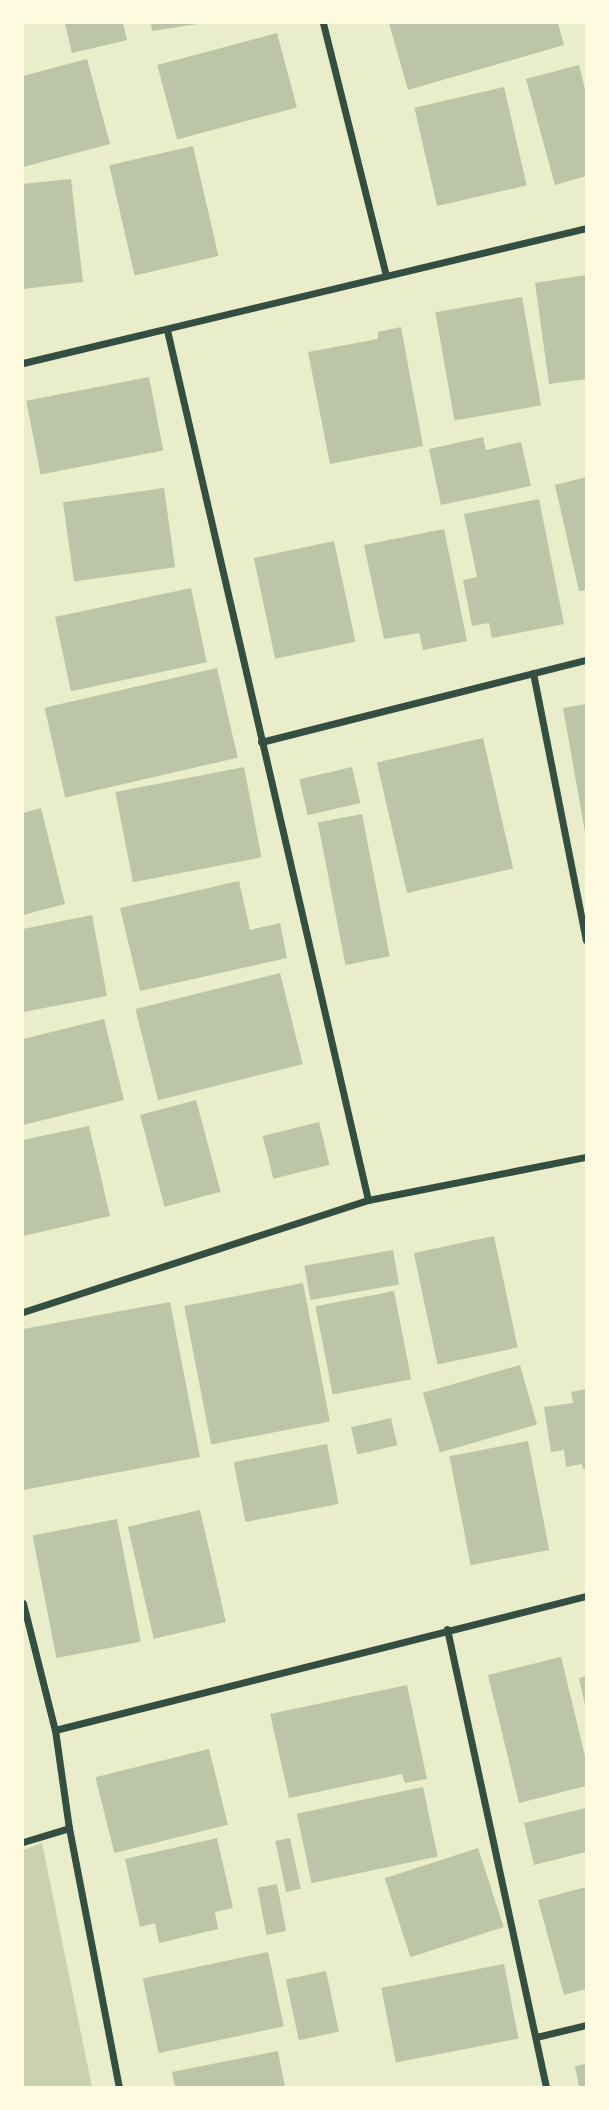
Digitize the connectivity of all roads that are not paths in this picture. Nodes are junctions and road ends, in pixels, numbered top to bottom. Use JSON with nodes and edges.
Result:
{"nodes":[{"id":1,"x":323,"y":23,"type":"edge"},
{"id":2,"x":586,"y":228,"type":"edge"},
{"id":3,"x":386,"y":275,"type":"junction"},
{"id":4,"x":167,"y":330,"type":"junction"},
{"id":5,"x":23,"y":363,"type":"edge"},
{"id":6,"x":586,"y":660,"type":"edge"},
{"id":7,"x":533,"y":673,"type":"junction"},
{"id":8,"x":261,"y":742,"type":"junction"},
{"id":9,"x":586,"y":940,"type":"edge"},
{"id":10,"x":586,"y":1157,"type":"edge"},
{"id":11,"x":368,"y":1200,"type":"junction"},
{"id":12,"x":23,"y":1312,"type":"edge"},
{"id":13,"x":586,"y":1596,"type":"edge"},
{"id":14,"x":23,"y":1603,"type":"edge"},
{"id":15,"x":447,"y":1629,"type":"junction"},
{"id":16,"x":55,"y":1730,"type":"junction"},
{"id":17,"x":69,"y":1828,"type":"junction"},
{"id":18,"x":23,"y":1842,"type":"edge"},
{"id":19,"x":586,"y":2025,"type":"edge"},
{"id":20,"x":536,"y":2037,"type":"junction"},
{"id":21,"x":119,"y":2087,"type":"edge"},
{"id":22,"x":546,"y":2087,"type":"edge"}],
"edges":[{"from":1,"to":3,"type":"street"},
{"from":2,"to":3,"type":"street"},
{"from":3,"to":4,"type":"street"},
{"from":4,"to":5,"type":"street"},
{"from":4,"to":8,"type":"street"},
{"from":6,"to":7,"type":"street"},
{"from":7,"to":8,"type":"street"},
{"from":7,"to":9,"type":"street"},
{"from":8,"to":11,"type":"street"},
{"from":10,"to":11,"type":"street"},
{"from":11,"to":12,"type":"street"},
{"from":13,"to":15,"type":"street"},
{"from":14,"to":16,"type":"street"},
{"from":15,"to":16,"type":"street"},
{"from":15,"to":20,"type":"street"},
{"from":16,"to":17,"type":"street"},
{"from":17,"to":18,"type":"street"},
{"from":17,"to":21,"type":"street"},
{"from":19,"to":20,"type":"street"},
{"from":20,"to":22,"type":"street"}]}
